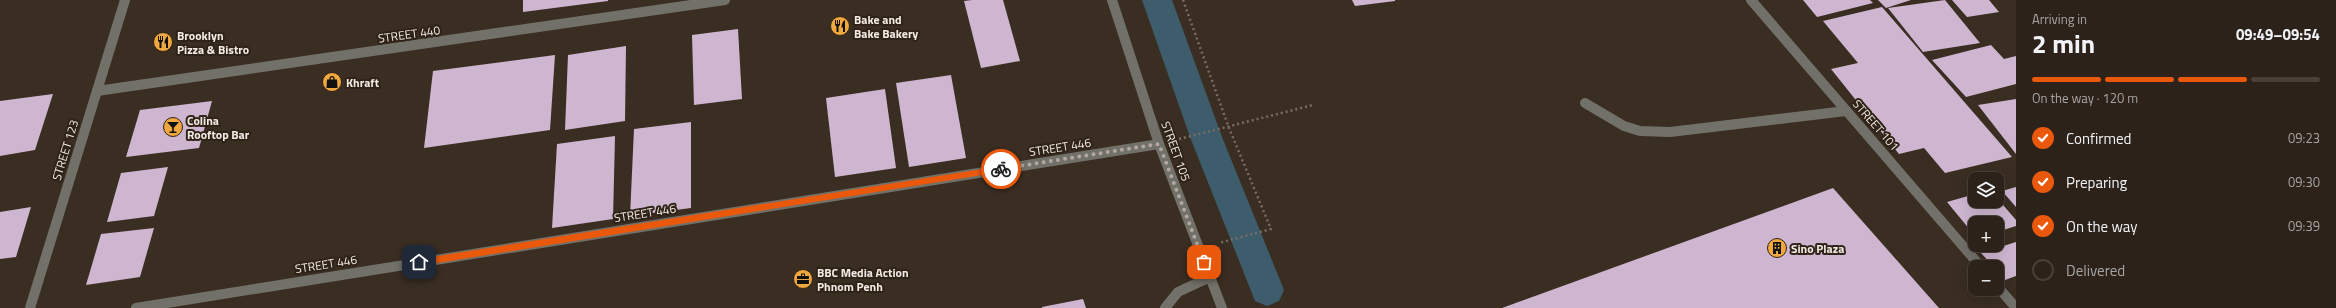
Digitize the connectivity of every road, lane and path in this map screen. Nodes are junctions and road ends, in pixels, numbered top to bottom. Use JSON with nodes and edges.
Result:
{"nodes":[{"id":1,"x":125,"y":0,"type":"edge"},
{"id":2,"x":725,"y":0,"type":"edge"},
{"id":3,"x":1112,"y":0,"type":"edge"},
{"id":4,"x":1183,"y":0,"type":"edge"},
{"id":5,"x":1752,"y":0,"type":"edge"},
{"id":6,"x":97,"y":91,"type":"junction"},
{"id":7,"x":1585,"y":103,"type":"dead end"},
{"id":8,"x":1313,"y":105,"type":"dead end"},
{"id":9,"x":1846,"y":111,"type":"junction"},
{"id":10,"x":1229,"y":128,"type":"junction"},
{"id":11,"x":1187,"y":137,"type":"dead end"},
{"id":12,"x":1159,"y":144,"type":"junction"},
{"id":13,"x":1229,"y":241,"type":"dead end"},
{"id":14,"x":1975,"y":260,"type":"edge"},
{"id":15,"x":1210,"y":277,"type":"junction"},
{"id":16,"x":2004,"y":294,"type":"edge"},
{"id":17,"x":30,"y":308,"type":"edge"},
{"id":18,"x":136,"y":308,"type":"edge"},
{"id":19,"x":1165,"y":308,"type":"edge"},
{"id":20,"x":1222,"y":308,"type":"edge"},
{"id":21,"x":2016,"y":308,"type":"edge"}],
"edges":[{"from":1,"to":6,"type":"street","name":"STREET 123"},
{"from":2,"to":6,"type":"street","name":"STREET 440"},
{"from":3,"to":12,"type":"street","name":"STREET 105"},
{"from":4,"to":10,"type":"path"},
{"from":5,"to":9,"type":"street","name":"STREET 101"},
{"from":6,"to":17,"type":"street","name":"STREET 123"},
{"from":7,"to":9,"type":"street"},
{"from":8,"to":10,"type":"path"},
{"from":9,"to":14,"type":"street","name":"STREET 101"},
{"from":10,"to":11,"type":"path"},
{"from":10,"to":13,"type":"path"},
{"from":12,"to":15,"type":"street","name":"STREET 105"},
{"from":12,"to":18,"type":"street","name":"STREET 446"},
{"from":15,"to":19,"type":"street"},
{"from":15,"to":20,"type":"street","name":"STREET 105"},
{"from":16,"to":21,"type":"street"}]}
